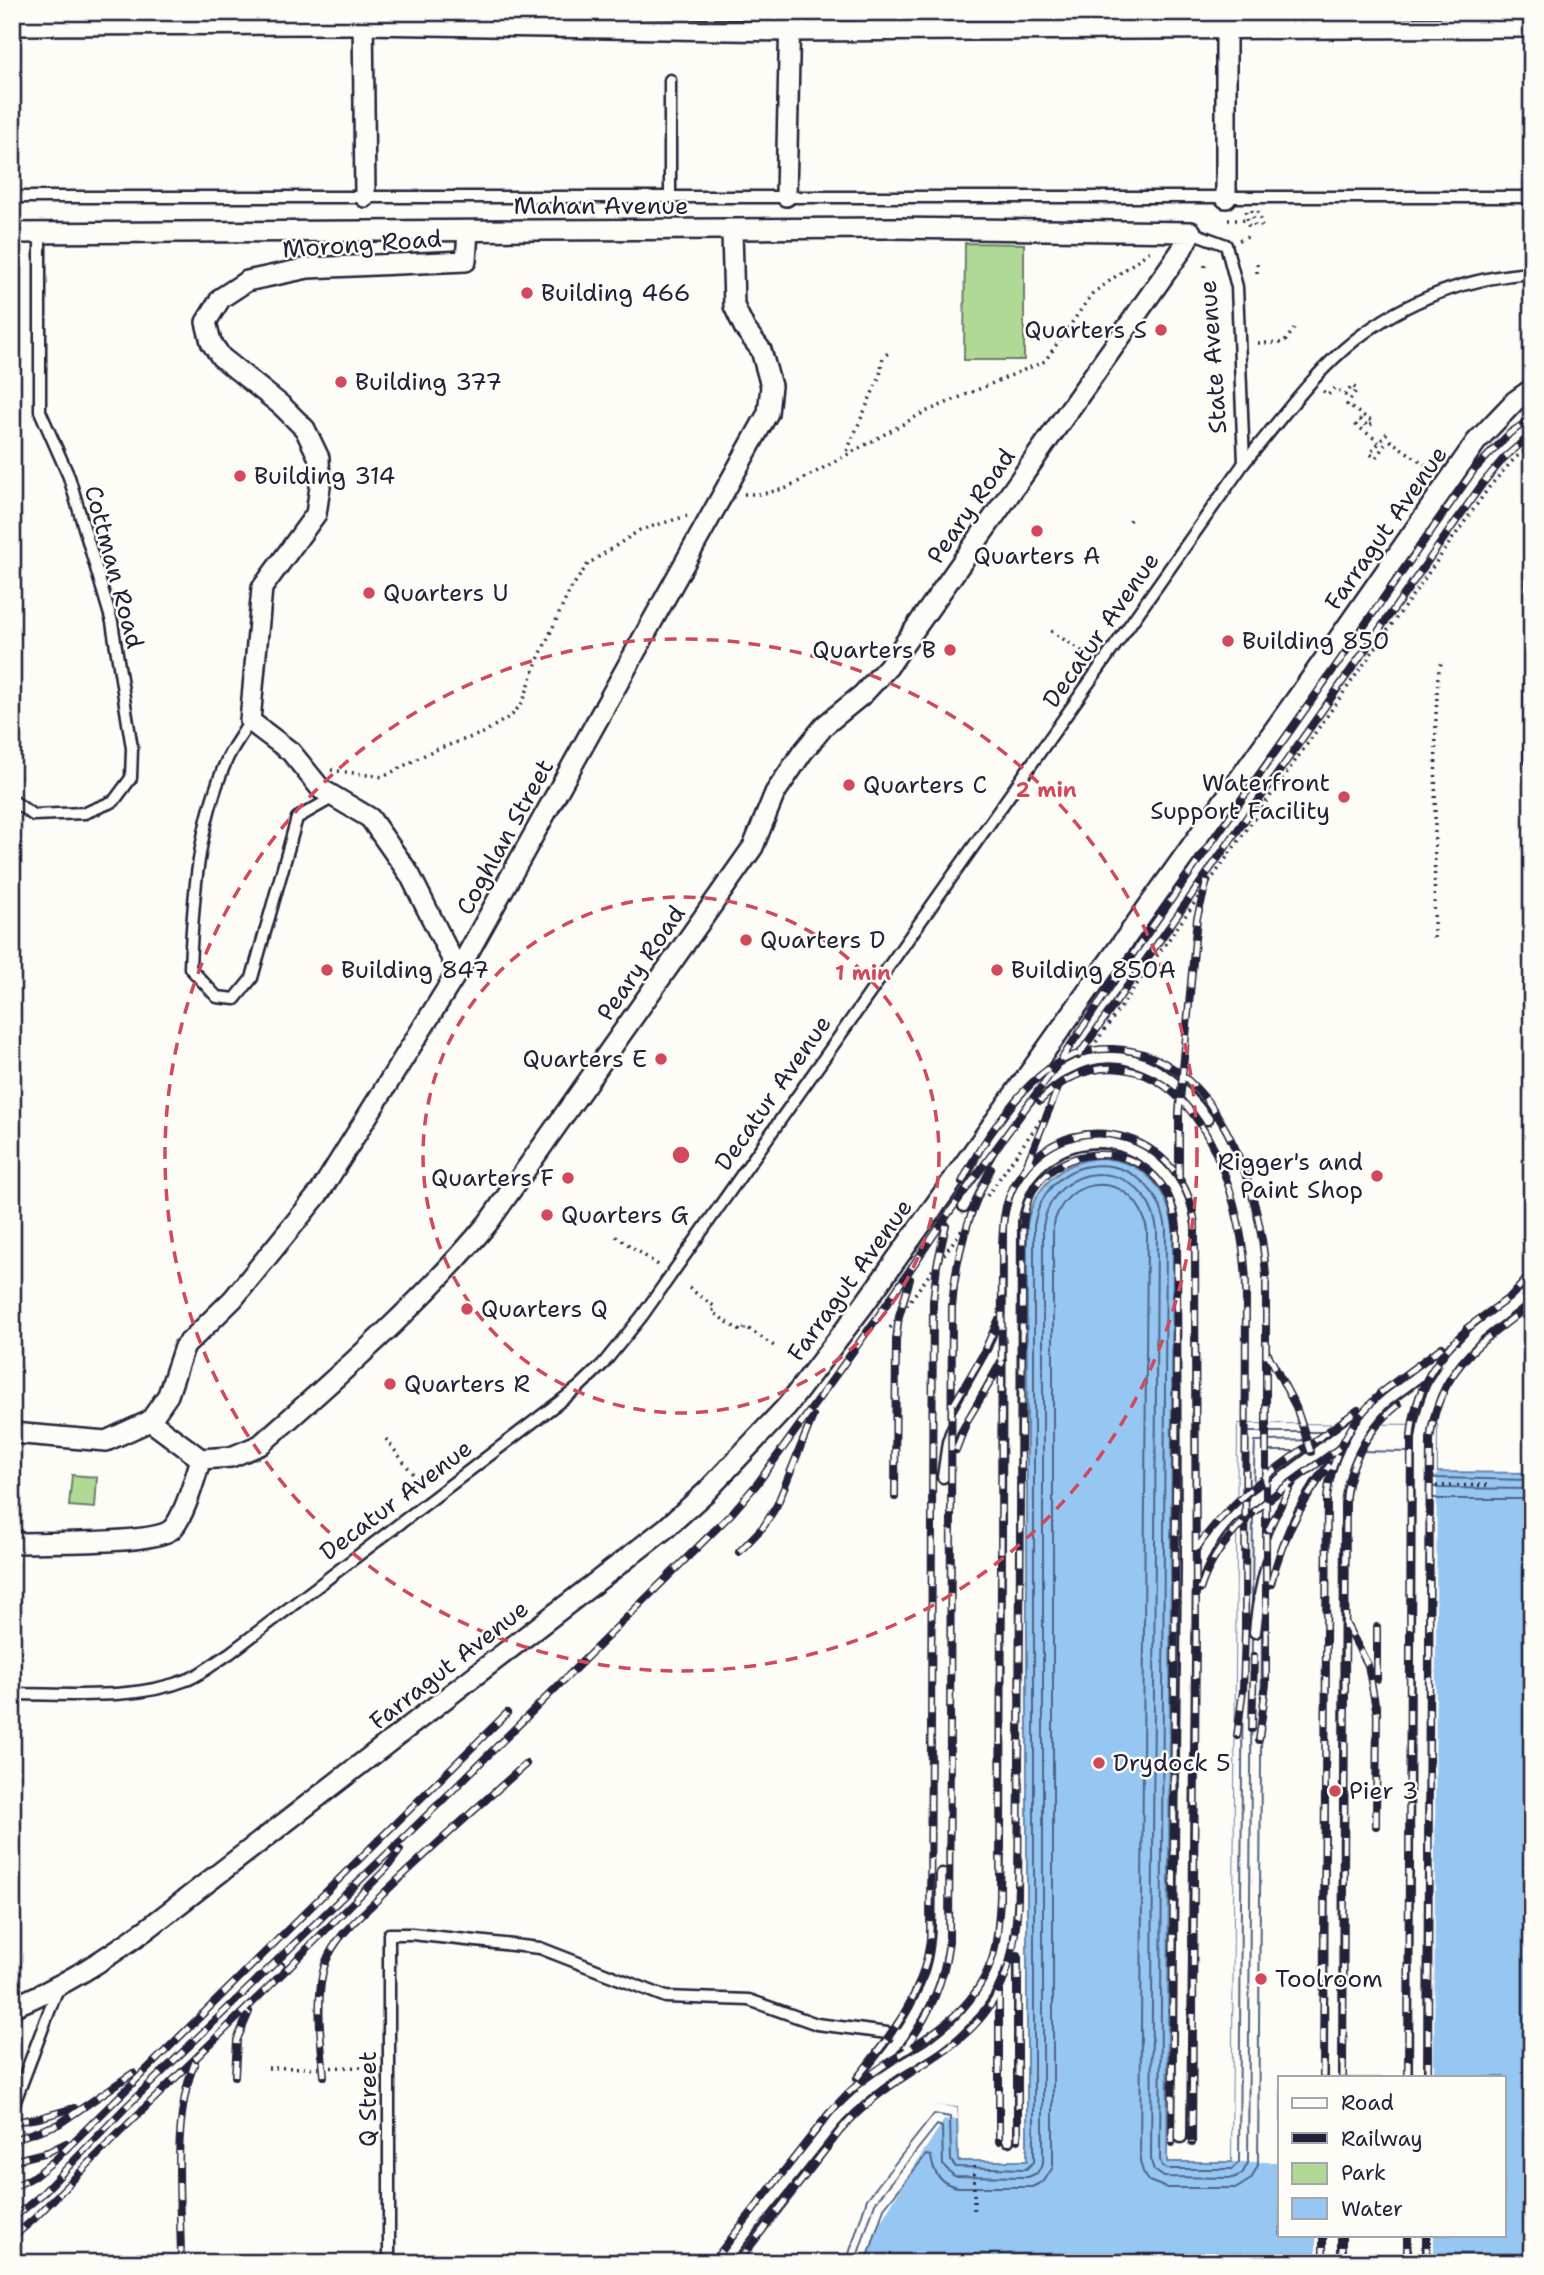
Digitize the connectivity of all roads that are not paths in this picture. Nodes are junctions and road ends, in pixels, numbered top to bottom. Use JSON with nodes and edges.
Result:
{"nodes":[{"id":1,"x":363,"y":18,"type":"edge"},
{"id":2,"x":1226,"y":21,"type":"edge"},
{"id":3,"x":790,"y":22,"type":"edge"},
{"id":4,"x":12,"y":25,"type":"edge"},
{"id":5,"x":1532,"y":27,"type":"edge"},
{"id":6,"x":670,"y":80,"type":"dead end"},
{"id":7,"x":670,"y":196,"type":"junction"},
{"id":8,"x":786,"y":196,"type":"junction"},
{"id":9,"x":12,"y":197,"type":"edge"},
{"id":10,"x":365,"y":197,"type":"junction"},
{"id":11,"x":1532,"y":197,"type":"edge"},
{"id":12,"x":1226,"y":198,"type":"junction"},
{"id":13,"x":468,"y":231,"type":"junction"},
{"id":14,"x":732,"y":231,"type":"junction"},
{"id":15,"x":1191,"y":232,"type":"junction"},
{"id":16,"x":12,"y":233,"type":"edge"},
{"id":17,"x":40,"y":233,"type":"junction"},
{"id":18,"x":1532,"y":273,"type":"edge"},
{"id":19,"x":1532,"y":389,"type":"edge"},
{"id":20,"x":1244,"y":463,"type":"junction"},
{"id":21,"x":250,"y":721,"type":"junction"},
{"id":22,"x":334,"y":797,"type":"junction"},
{"id":23,"x":12,"y":800,"type":"edge"},
{"id":24,"x":458,"y":971,"type":"junction"},
{"id":25,"x":1046,"y":1048,"type":"junction"},
{"id":26,"x":1022,"y":1107,"type":"junction"},
{"id":27,"x":1207,"y":1119,"type":"dead end"},
{"id":28,"x":995,"y":1144,"type":"junction"},
{"id":29,"x":944,"y":1191,"type":"junction"},
{"id":30,"x":964,"y":1206,"type":"dead end"},
{"id":31,"x":1532,"y":1290,"type":"edge"},
{"id":32,"x":1012,"y":1300,"type":"junction"},
{"id":33,"x":1476,"y":1334,"type":"junction"},
{"id":34,"x":1382,"y":1404,"type":"junction"},
{"id":35,"x":1363,"y":1418,"type":"junction"},
{"id":36,"x":150,"y":1421,"type":"junction"},
{"id":37,"x":12,"y":1433,"type":"edge"},
{"id":38,"x":201,"y":1460,"type":"junction"},
{"id":39,"x":943,"y":1477,"type":"dead end"},
{"id":40,"x":12,"y":1543,"type":"edge"},
{"id":41,"x":1186,"y":1603,"type":"junction"},
{"id":42,"x":1255,"y":1632,"type":"dead end"},
{"id":43,"x":12,"y":1694,"type":"edge"},
{"id":44,"x":942,"y":1874,"type":"dead end"},
{"id":45,"x":1009,"y":1900,"type":"junction"},
{"id":46,"x":279,"y":1968,"type":"dead end"},
{"id":47,"x":58,"y":1987,"type":"junction"},
{"id":48,"x":12,"y":2007,"type":"edge"},
{"id":49,"x":903,"y":2035,"type":"junction"},
{"id":50,"x":1333,"y":2076,"type":"edge"},
{"id":51,"x":1418,"y":2076,"type":"edge"},
{"id":52,"x":12,"y":2109,"type":"edge"},
{"id":53,"x":835,"y":2121,"type":"junction"},
{"id":54,"x":1181,"y":2137,"type":"dead end"},
{"id":55,"x":1008,"y":2140,"type":"dead end"},
{"id":56,"x":12,"y":2230,"type":"edge"},
{"id":57,"x":1332,"y":2236,"type":"edge"},
{"id":58,"x":1417,"y":2236,"type":"edge"},
{"id":59,"x":389,"y":2263,"type":"edge"},
{"id":60,"x":722,"y":2263,"type":"edge"},
{"id":61,"x":1332,"y":2263,"type":"edge"},
{"id":62,"x":1417,"y":2263,"type":"edge"}],
"edges":[{"from":1,"to":3,"type":"street"},
{"from":1,"to":4,"type":"street"},
{"from":1,"to":10,"type":"street"},
{"from":2,"to":3,"type":"street"},
{"from":2,"to":5,"type":"street"},
{"from":2,"to":12,"type":"street"},
{"from":3,"to":8,"type":"street"},
{"from":6,"to":7,"type":"lane"},
{"from":7,"to":8,"type":"lane"},
{"from":7,"to":10,"type":"lane"},
{"from":8,"to":12,"type":"lane"},
{"from":9,"to":10,"type":"lane"},
{"from":11,"to":12,"type":"lane"},
{"from":13,"to":14,"type":"street","name":"Mahan Avenue"},
{"from":13,"to":17,"type":"street","name":"Mahan Avenue"},
{"from":13,"to":21,"type":"street","name":"Morong Road"},
{"from":14,"to":15,"type":"street","name":"Mahan Avenue"},
{"from":14,"to":24,"type":"street","name":"Coghlan Street"},
{"from":15,"to":20,"type":"lane","name":"State Avenue"},
{"from":15,"to":38,"type":"street","name":"Peary Road"},
{"from":16,"to":17,"type":"street","name":"Mahan Avenue"},
{"from":17,"to":23,"type":"lane","name":"Cottman Road"},
{"from":18,"to":20,"type":"lane","name":"Decatur Avenue"},
{"from":19,"to":25,"type":"street","name":"Farragut Avenue"},
{"from":20,"to":43,"type":"lane","name":"Decatur Avenue"},
{"from":21,"to":22,"type":"street"},
{"from":21,"to":22,"type":"lane"},
{"from":22,"to":24,"type":"street"},
{"from":24,"to":36,"type":"street","name":"Coghlan Street"},
{"from":25,"to":26,"type":"lane"},
{"from":25,"to":29,"type":"street","name":"Farragut Avenue"},
{"from":26,"to":27,"type":"lane"},
{"from":26,"to":28,"type":"lane"},
{"from":28,"to":29,"type":"lane"},
{"from":28,"to":30,"type":"lane"},
{"from":29,"to":47,"type":"street","name":"Farragut Avenue"},
{"from":31,"to":33,"type":"lane"},
{"from":32,"to":39,"type":"lane"},
{"from":32,"to":41,"type":"lane"},
{"from":32,"to":45,"type":"lane"},
{"from":33,"to":34,"type":"lane"},
{"from":33,"to":51,"type":"lane"},
{"from":34,"to":35,"type":"lane"},
{"from":34,"to":50,"type":"lane"},
{"from":35,"to":41,"type":"lane"},
{"from":35,"to":42,"type":"lane"},
{"from":36,"to":37,"type":"street"},
{"from":36,"to":38,"type":"street"},
{"from":38,"to":40,"type":"street"},
{"from":41,"to":54,"type":"lane"},
{"from":44,"to":49,"type":"lane"},
{"from":45,"to":53,"type":"lane"},
{"from":45,"to":55,"type":"lane"},
{"from":46,"to":56,"type":"lane"},
{"from":47,"to":48,"type":"street","name":"Farragut Avenue"},
{"from":47,"to":52,"type":"lane"},
{"from":49,"to":53,"type":"lane"},
{"from":49,"to":59,"type":"lane","name":"Q Street"},
{"from":53,"to":60,"type":"lane"},
{"from":57,"to":61,"type":"lane"},
{"from":58,"to":62,"type":"lane"}]}
